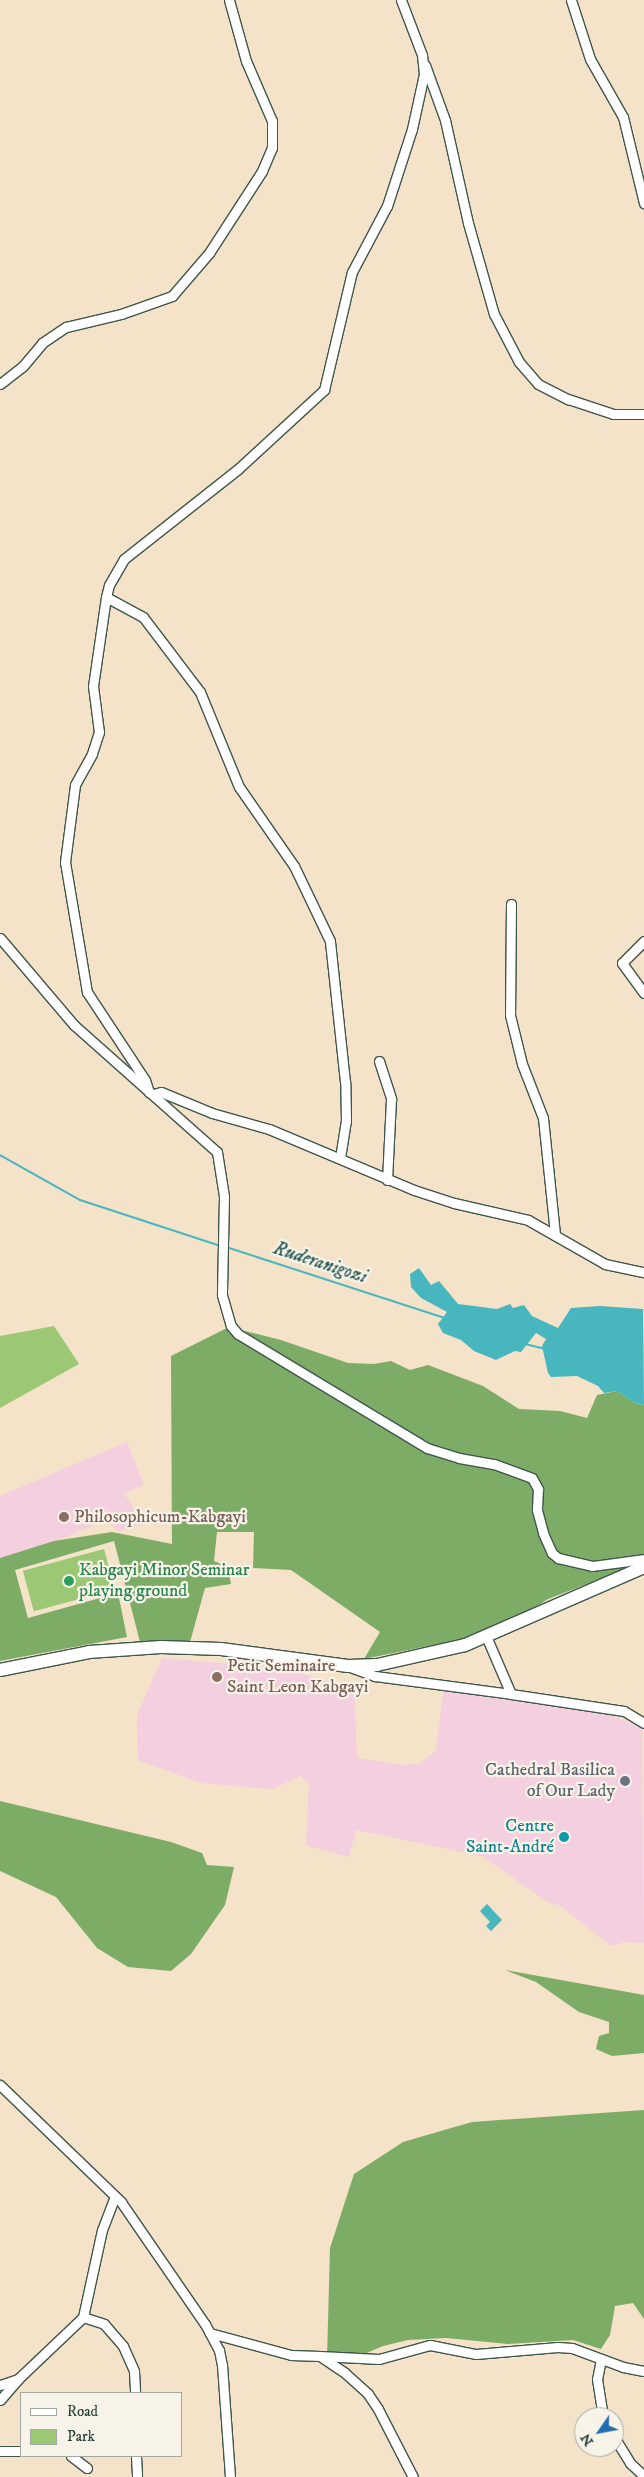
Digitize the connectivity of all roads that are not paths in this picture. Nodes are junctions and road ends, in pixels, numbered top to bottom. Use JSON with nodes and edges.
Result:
{"nodes":[{"id":1,"x":229,"y":0,"type":"edge"},
{"id":2,"x":401,"y":0,"type":"edge"},
{"id":3,"x":571,"y":0,"type":"edge"},
{"id":4,"x":425,"y":65,"type":"junction"},
{"id":5,"x":644,"y":203,"type":"edge"},
{"id":6,"x":0,"y":384,"type":"edge"},
{"id":7,"x":644,"y":414,"type":"edge"},
{"id":8,"x":106,"y":597,"type":"junction"},
{"id":9,"x":511,"y":904,"type":"dead end"},
{"id":10,"x":0,"y":938,"type":"edge"},
{"id":11,"x":644,"y":941,"type":"edge"},
{"id":12,"x":644,"y":993,"type":"edge"},
{"id":13,"x":379,"y":1061,"type":"dead end"},
{"id":14,"x":151,"y":1093,"type":"junction"},
{"id":15,"x":340,"y":1158,"type":"junction"},
{"id":16,"x":387,"y":1180,"type":"junction"},
{"id":17,"x":555,"y":1234,"type":"junction"},
{"id":18,"x":644,"y":1272,"type":"edge"},
{"id":19,"x":644,"y":1559,"type":"edge"},
{"id":20,"x":644,"y":1567,"type":"edge"},
{"id":21,"x":486,"y":1636,"type":"junction"},
{"id":22,"x":348,"y":1666,"type":"junction"},
{"id":23,"x":0,"y":1670,"type":"edge"},
{"id":24,"x":511,"y":1694,"type":"junction"},
{"id":25,"x":644,"y":1723,"type":"edge"},
{"id":26,"x":0,"y":2085,"type":"edge"},
{"id":27,"x":115,"y":2196,"type":"junction"},
{"id":28,"x":83,"y":2317,"type":"junction"},
{"id":29,"x":210,"y":2333,"type":"junction"},
{"id":30,"x":320,"y":2356,"type":"junction"},
{"id":31,"x":601,"y":2359,"type":"junction"},
{"id":32,"x":644,"y":2371,"type":"edge"},
{"id":33,"x":18,"y":2379,"type":"junction"},
{"id":34,"x":0,"y":2386,"type":"edge"},
{"id":35,"x":135,"y":2392,"type":"edge"},
{"id":36,"x":0,"y":2400,"type":"edge"},
{"id":37,"x":601,"y":2407,"type":"edge"},
{"id":38,"x":0,"y":2451,"type":"edge"},
{"id":39,"x":20,"y":2451,"type":"edge"},
{"id":40,"x":624,"y":2453,"type":"edge"},
{"id":41,"x":72,"y":2457,"type":"edge"},
{"id":42,"x":136,"y":2457,"type":"edge"},
{"id":43,"x":87,"y":2468,"type":"dead end"},
{"id":44,"x":644,"y":2476,"type":"edge"},
{"id":45,"x":137,"y":2477,"type":"edge"},
{"id":46,"x":230,"y":2477,"type":"edge"},
{"id":47,"x":413,"y":2477,"type":"edge"}],
"edges":[{"from":1,"to":6,"type":"street"},
{"from":2,"to":4,"type":"street"},
{"from":3,"to":5,"type":"street"},
{"from":4,"to":7,"type":"street"},
{"from":4,"to":8,"type":"street"},
{"from":8,"to":14,"type":"street"},
{"from":8,"to":15,"type":"street"},
{"from":9,"to":17,"type":"street"},
{"from":10,"to":14,"type":"street"},
{"from":11,"to":12,"type":"street"},
{"from":13,"to":16,"type":"street"},
{"from":14,"to":15,"type":"street"},
{"from":14,"to":19,"type":"street"},
{"from":15,"to":16,"type":"street"},
{"from":16,"to":17,"type":"street"},
{"from":17,"to":18,"type":"street"},
{"from":20,"to":21,"type":"highway"},
{"from":21,"to":22,"type":"highway"},
{"from":21,"to":24,"type":"street"},
{"from":22,"to":23,"type":"highway"},
{"from":22,"to":24,"type":"street"},
{"from":24,"to":25,"type":"street"},
{"from":26,"to":27,"type":"street"},
{"from":27,"to":28,"type":"street"},
{"from":27,"to":29,"type":"street"},
{"from":28,"to":33,"type":"street"},
{"from":28,"to":35,"type":"street"},
{"from":29,"to":30,"type":"street"},
{"from":29,"to":46,"type":"street"},
{"from":30,"to":31,"type":"street"},
{"from":30,"to":47,"type":"street"},
{"from":31,"to":32,"type":"street"},
{"from":31,"to":37,"type":"street"},
{"from":33,"to":34,"type":"street"},
{"from":33,"to":36,"type":"street"},
{"from":38,"to":39,"type":"street"},
{"from":40,"to":44,"type":"street"},
{"from":41,"to":43,"type":"street"},
{"from":42,"to":45,"type":"street"}]}
